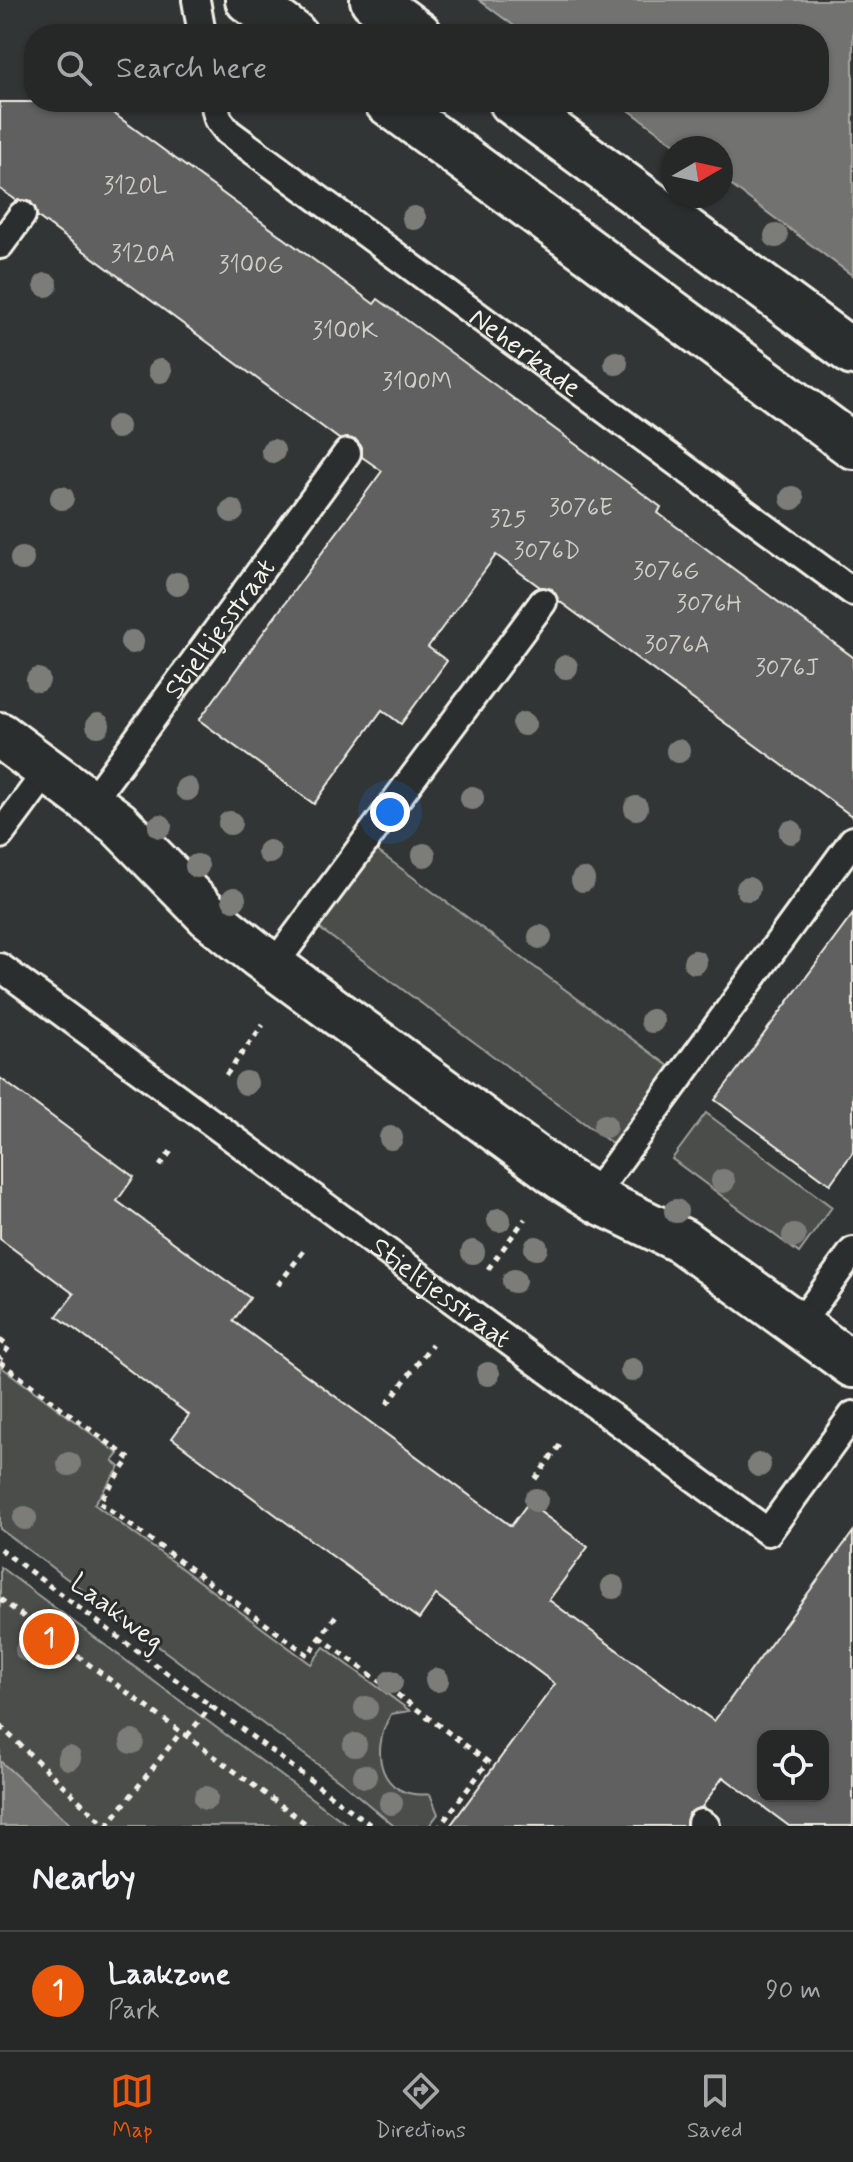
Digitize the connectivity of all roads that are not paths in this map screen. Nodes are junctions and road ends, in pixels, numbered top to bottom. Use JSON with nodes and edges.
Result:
{"nodes":[{"id":1,"x":196,"y":0,"type":"edge"},
{"id":2,"x":248,"y":0,"type":"edge"},
{"id":3,"x":373,"y":0,"type":"edge"},
{"id":4,"x":200,"y":24,"type":"edge"},
{"id":5,"x":280,"y":24,"type":"edge"},
{"id":6,"x":405,"y":24,"type":"edge"},
{"id":7,"x":216,"y":112,"type":"edge"},
{"id":8,"x":401,"y":112,"type":"edge"},
{"id":9,"x":526,"y":112,"type":"edge"},
{"id":10,"x":22,"y":215,"type":"dead end"},
{"id":11,"x":0,"y":245,"type":"edge"},
{"id":12,"x":853,"y":353,"type":"edge"},
{"id":13,"x":853,"y":446,"type":"edge"},
{"id":14,"x":347,"y":453,"type":"dead end"},
{"id":15,"x":853,"y":592,"type":"edge"},
{"id":16,"x":543,"y":602,"type":"dead end"},
{"id":17,"x":0,"y":735,"type":"edge"},
{"id":18,"x":48,"y":770,"type":"junction"},
{"id":19,"x":91,"y":802,"type":"junction"},
{"id":20,"x":0,"y":835,"type":"edge"},
{"id":21,"x":853,"y":840,"type":"edge"},
{"id":22,"x":273,"y":966,"type":"junction"},
{"id":23,"x":0,"y":967,"type":"edge"},
{"id":24,"x":593,"y":1196,"type":"junction"},
{"id":25,"x":853,"y":1251,"type":"edge"},
{"id":26,"x":799,"y":1325,"type":"junction"},
{"id":27,"x":853,"y":1365,"type":"edge"},
{"id":28,"x":853,"y":1415,"type":"edge"}],
"edges":[{"from":1,"to":4,"type":"lane"},
{"from":2,"to":5,"type":"main road"},
{"from":3,"to":6,"type":"main road"},
{"from":7,"to":15,"type":"lane","name":"Neherkade"},
{"from":8,"to":13,"type":"main road"},
{"from":9,"to":12,"type":"main road"},
{"from":10,"to":11,"type":"lane"},
{"from":14,"to":19,"type":"lane","name":"Stieltjesstraat"},
{"from":16,"to":22,"type":"lane"},
{"from":17,"to":18,"type":"main road"},
{"from":18,"to":19,"type":"main road"},
{"from":18,"to":20,"type":"lane"},
{"from":19,"to":22,"type":"main road"},
{"from":21,"to":24,"type":"lane"},
{"from":22,"to":24,"type":"main road"},
{"from":23,"to":28,"type":"lane","name":"Stieltjesstraat"},
{"from":24,"to":26,"type":"main road"},
{"from":25,"to":26,"type":"lane"},
{"from":26,"to":27,"type":"main road"}]}
